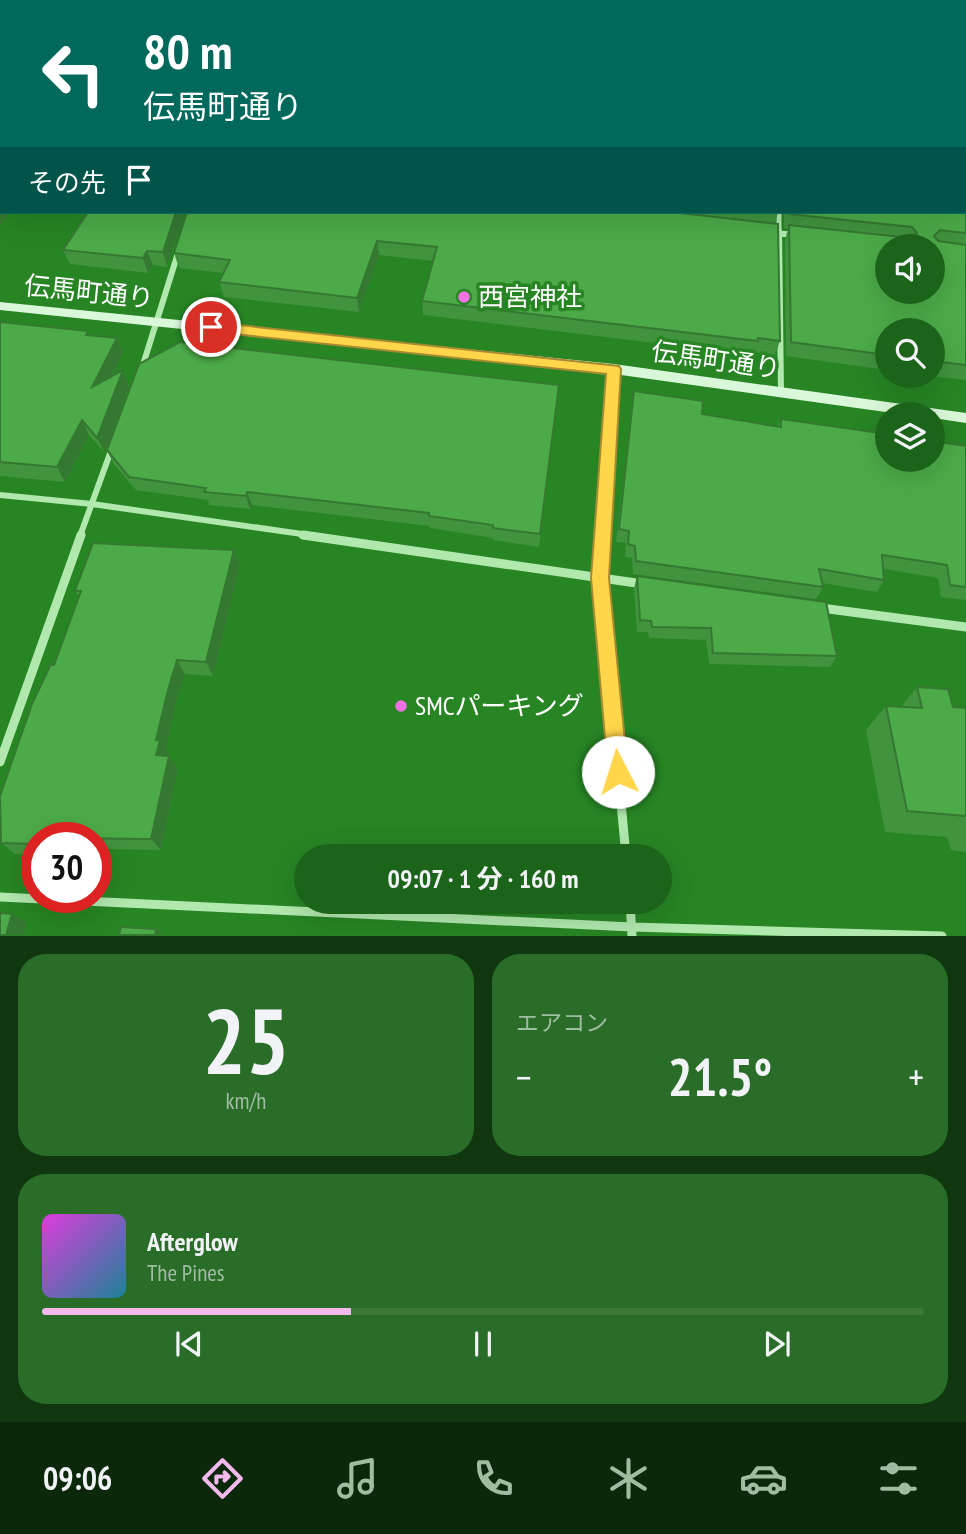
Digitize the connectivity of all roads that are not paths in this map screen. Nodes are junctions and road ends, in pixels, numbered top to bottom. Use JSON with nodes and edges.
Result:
{"nodes":[{"id":1,"x":779,"y":214,"type":"edge"},
{"id":2,"x":766,"y":231,"type":"edge"},
{"id":3,"x":780,"y":233,"type":"junction"},
{"id":4,"x":805,"y":236,"type":"edge"},
{"id":5,"x":179,"y":249,"type":"edge"},
{"id":6,"x":0,"y":306,"type":"edge"},
{"id":7,"x":158,"y":322,"type":"junction"},
{"id":8,"x":614,"y":369,"type":"junction"},
{"id":9,"x":140,"y":374,"type":"edge"},
{"id":10,"x":781,"y":392,"type":"junction"},
{"id":11,"x":966,"y":418,"type":"edge"},
{"id":12,"x":116,"y":439,"type":"edge"},
{"id":13,"x":0,"y":495,"type":"edge"},
{"id":14,"x":92,"y":504,"type":"junction"},
{"id":15,"x":600,"y":578,"type":"junction"},
{"id":16,"x":654,"y":586,"type":"edge"},
{"id":17,"x":817,"y":607,"type":"edge"},
{"id":18,"x":966,"y":627,"type":"edge"},
{"id":19,"x":0,"y":762,"type":"edge"},
{"id":20,"x":625,"y":844,"type":"edge"},
{"id":21,"x":0,"y":897,"type":"edge"},
{"id":22,"x":632,"y":931,"type":"edge"},
{"id":23,"x":942,"y":936,"type":"edge"}],
"edges":[{"from":1,"to":3,"type":"street"},
{"from":2,"to":3,"type":"street"},
{"from":3,"to":4,"type":"street"},
{"from":3,"to":10,"type":"street"},
{"from":5,"to":7,"type":"street"},
{"from":6,"to":7,"type":"street","name":"伝馬町通り"},
{"from":7,"to":8,"type":"street","name":"伝馬町通り"},
{"from":7,"to":9,"type":"street"},
{"from":8,"to":10,"type":"street","name":"伝馬町通り"},
{"from":8,"to":15,"type":"street"},
{"from":10,"to":11,"type":"street","name":"伝馬町通り"},
{"from":12,"to":14,"type":"street"},
{"from":13,"to":14,"type":"street"},
{"from":14,"to":15,"type":"street"},
{"from":14,"to":19,"type":"street"},
{"from":15,"to":16,"type":"street"},
{"from":15,"to":20,"type":"street"},
{"from":17,"to":18,"type":"street"},
{"from":21,"to":22,"type":"street"},
{"from":22,"to":23,"type":"street"}]}
